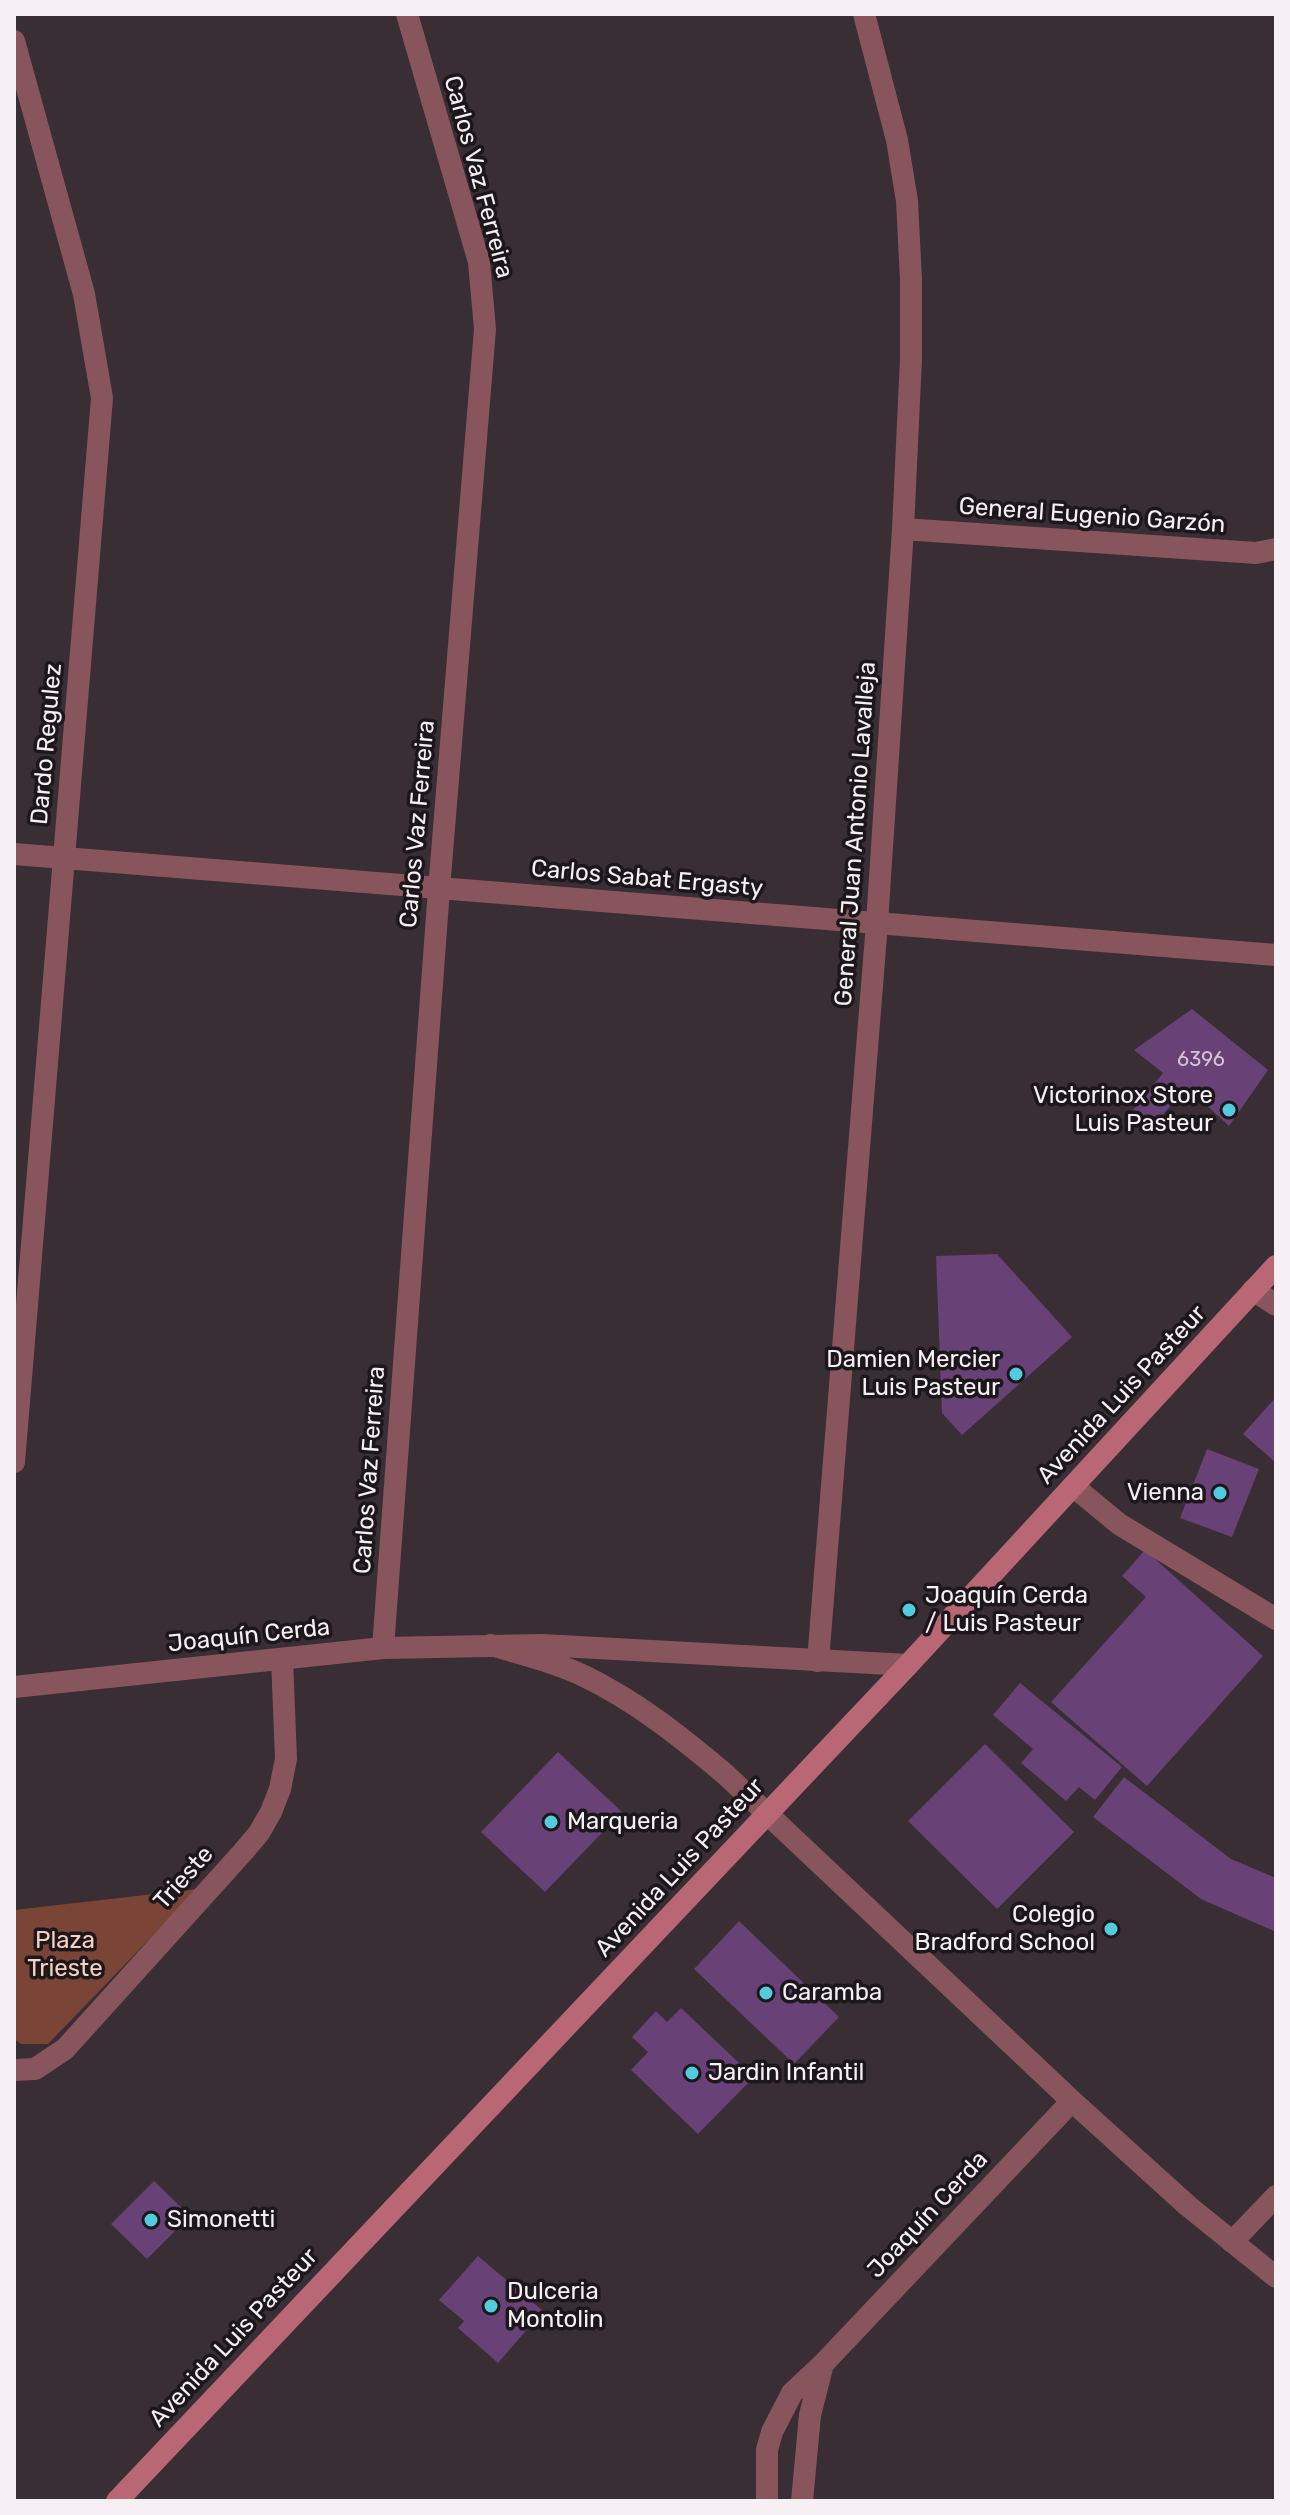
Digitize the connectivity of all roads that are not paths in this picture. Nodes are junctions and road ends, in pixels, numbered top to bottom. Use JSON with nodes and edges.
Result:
{"nodes":[{"id":1,"x":407,"y":14,"type":"edge"},
{"id":2,"x":864,"y":14,"type":"edge"},
{"id":3,"x":14,"y":41,"type":"edge"},
{"id":4,"x":903,"y":529,"type":"junction"},
{"id":5,"x":1276,"y":549,"type":"edge"},
{"id":6,"x":14,"y":854,"type":"edge"},
{"id":7,"x":64,"y":858,"type":"junction"},
{"id":8,"x":439,"y":889,"type":"junction"},
{"id":9,"x":877,"y":923,"type":"junction"},
{"id":10,"x":1276,"y":955,"type":"edge"},
{"id":11,"x":1276,"y":1266,"type":"edge"},
{"id":12,"x":1253,"y":1290,"type":"junction"},
{"id":13,"x":1276,"y":1305,"type":"edge"},
{"id":14,"x":18,"y":1362,"type":"edge"},
{"id":15,"x":14,"y":1462,"type":"edge"},
{"id":16,"x":1073,"y":1486,"type":"junction"},
{"id":17,"x":1276,"y":1619,"type":"edge"},
{"id":18,"x":491,"y":1645,"type":"junction"},
{"id":19,"x":383,"y":1648,"type":"junction"},
{"id":20,"x":282,"y":1659,"type":"junction"},
{"id":21,"x":818,"y":1661,"type":"junction"},
{"id":22,"x":908,"y":1665,"type":"junction"},
{"id":23,"x":14,"y":1687,"type":"edge"},
{"id":24,"x":765,"y":1815,"type":"junction"},
{"id":25,"x":14,"y":2070,"type":"edge"},
{"id":26,"x":1072,"y":2101,"type":"junction"},
{"id":27,"x":1276,"y":2196,"type":"edge"},
{"id":28,"x":1232,"y":2242,"type":"junction"},
{"id":29,"x":1276,"y":2277,"type":"edge"},
{"id":30,"x":823,"y":2364,"type":"junction"},
{"id":31,"x":117,"y":2501,"type":"edge"},
{"id":32,"x":767,"y":2501,"type":"edge"},
{"id":33,"x":802,"y":2501,"type":"edge"}],
"edges":[{"from":1,"to":8,"type":"street","name":"Carlos Vaz Ferreira"},
{"from":2,"to":4,"type":"street","name":"General Juan Antonio Lavalleja"},
{"from":3,"to":7,"type":"street","name":"Dardo Regulez"},
{"from":4,"to":5,"type":"street","name":"General Eugenio Garzón"},
{"from":4,"to":9,"type":"street","name":"General Juan Antonio Lavalleja"},
{"from":6,"to":7,"type":"street","name":"Carlos Sabat Ergasty"},
{"from":7,"to":8,"type":"street","name":"Carlos Sabat Ergasty"},
{"from":7,"to":14,"type":"street","name":"Dardo Regulez"},
{"from":8,"to":9,"type":"street","name":"Carlos Sabat Ergasty"},
{"from":8,"to":19,"type":"street","name":"Carlos Vaz Ferreira"},
{"from":9,"to":10,"type":"street","name":"Carlos Sabat Ergasty"},
{"from":9,"to":21,"type":"street","name":"General Juan Antonio Lavalleja"},
{"from":11,"to":12,"type":"main road","name":"Avenida Luis Pasteur"},
{"from":12,"to":13,"type":"street"},
{"from":12,"to":16,"type":"main road","name":"Avenida Luis Pasteur"},
{"from":14,"to":15,"type":"street","name":"Dardo Regulez"},
{"from":16,"to":17,"type":"street"},
{"from":16,"to":22,"type":"main road","name":"Avenida Luis Pasteur"},
{"from":18,"to":19,"type":"street","name":"Joaquín Cerda"},
{"from":18,"to":21,"type":"street","name":"Joaquín Cerda"},
{"from":18,"to":24,"type":"street","name":"Joaquín Cerda"},
{"from":19,"to":20,"type":"street","name":"Joaquín Cerda"},
{"from":20,"to":23,"type":"street","name":"Joaquín Cerda"},
{"from":20,"to":25,"type":"street","name":"Trieste"},
{"from":21,"to":22,"type":"street","name":"Joaquín Cerda"},
{"from":22,"to":24,"type":"main road","name":"Avenida Luis Pasteur"},
{"from":24,"to":26,"type":"street","name":"Joaquín Cerda"},
{"from":24,"to":31,"type":"main road","name":"Avenida Luis Pasteur"},
{"from":26,"to":28,"type":"street","name":"Joaquín Cerda"},
{"from":26,"to":30,"type":"street","name":"Joaquín Cerda"},
{"from":27,"to":28,"type":"street"},
{"from":28,"to":29,"type":"street","name":"Joaquín Cerda"},
{"from":30,"to":32,"type":"street","name":"Joaquín Cerda"},
{"from":30,"to":33,"type":"street","name":"Joaquín Cerda"}]}
